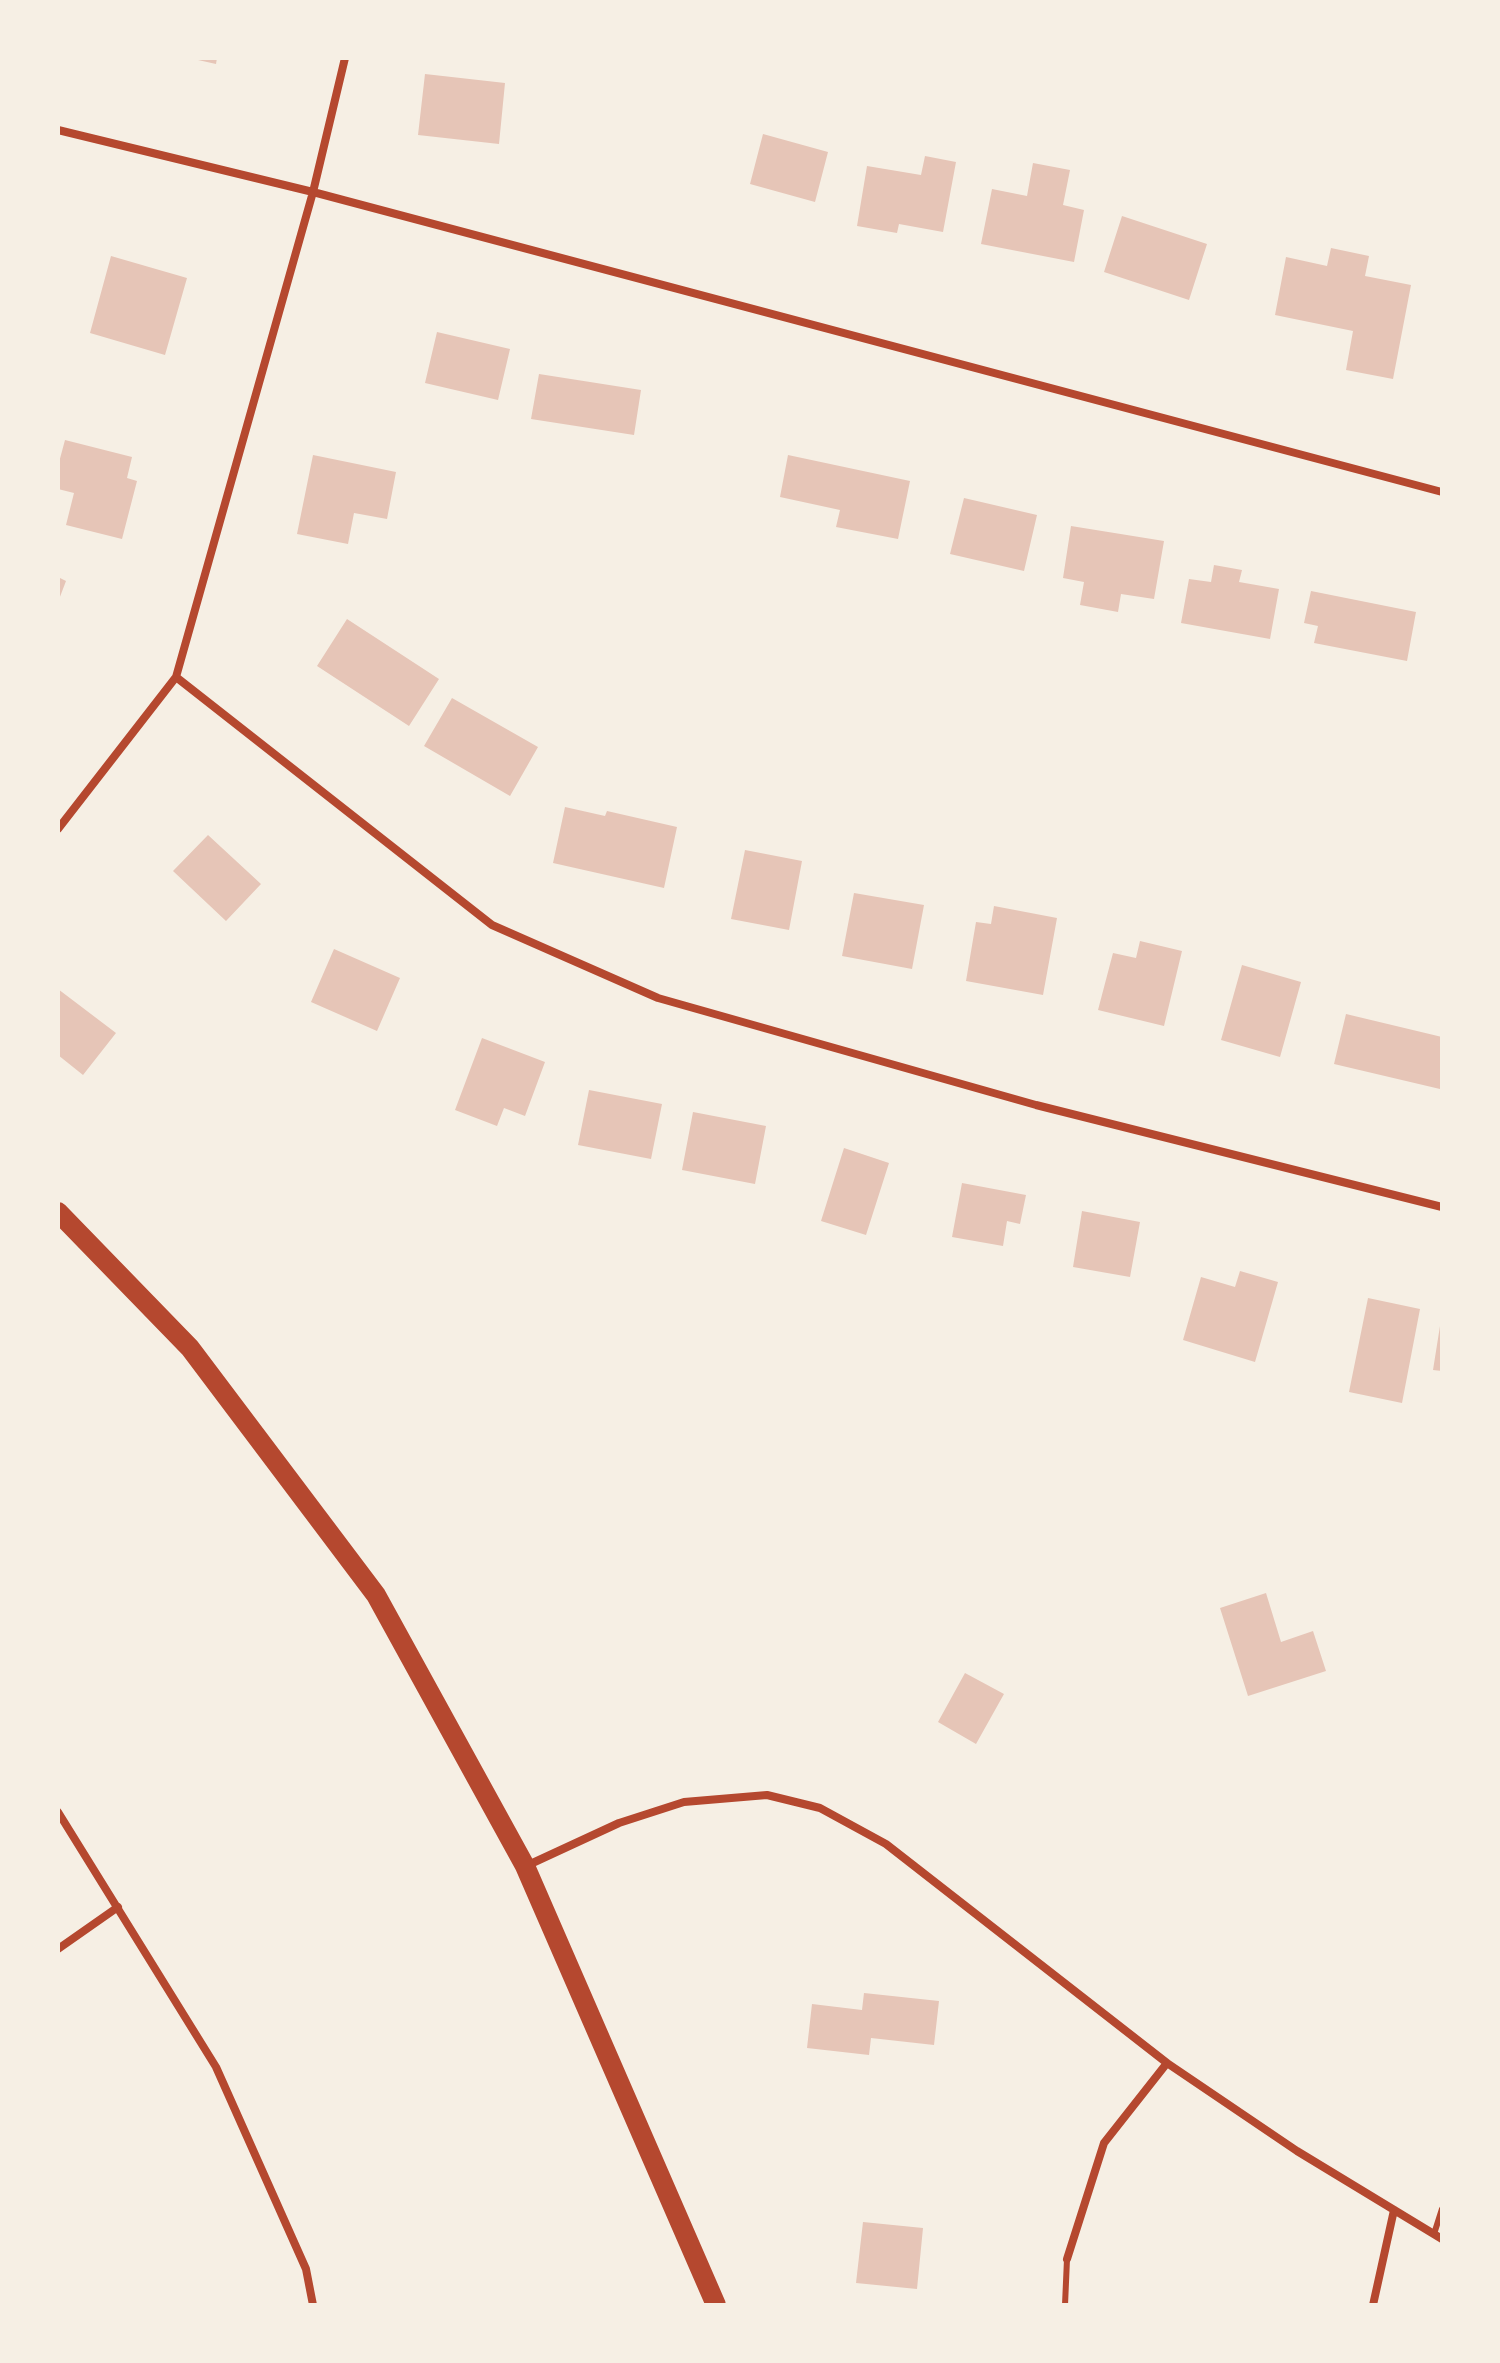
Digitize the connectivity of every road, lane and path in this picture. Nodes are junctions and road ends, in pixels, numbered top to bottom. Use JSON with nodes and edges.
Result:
{"nodes":[{"id":1,"x":345,"y":58,"type":"edge"},
{"id":2,"x":58,"y":130,"type":"edge"},
{"id":3,"x":313,"y":192,"type":"junction"},
{"id":4,"x":1442,"y":492,"type":"edge"},
{"id":5,"x":176,"y":677,"type":"junction"},
{"id":6,"x":58,"y":829,"type":"edge"},
{"id":7,"x":1442,"y":1207,"type":"edge"},
{"id":8,"x":58,"y":1212,"type":"edge"},
{"id":9,"x":58,"y":1812,"type":"edge"},
{"id":10,"x":525,"y":1866,"type":"junction"},
{"id":11,"x":118,"y":1907,"type":"junction"},
{"id":12,"x":58,"y":1949,"type":"edge"},
{"id":13,"x":1167,"y":2063,"type":"junction"},
{"id":14,"x":1442,"y":2209,"type":"edge"},
{"id":15,"x":1394,"y":2210,"type":"junction"},
{"id":16,"x":1438,"y":2236,"type":"edge"},
{"id":17,"x":1067,"y":2259,"type":"joint"},
{"id":18,"x":313,"y":2305,"type":"edge"},
{"id":19,"x":716,"y":2305,"type":"edge"},
{"id":20,"x":1065,"y":2305,"type":"edge"},
{"id":21,"x":1373,"y":2305,"type":"edge"}],
"edges":[{"from":1,"to":3,"type":"street"},
{"from":2,"to":3,"type":"street"},
{"from":3,"to":4,"type":"street"},
{"from":3,"to":5,"type":"street"},
{"from":5,"to":6,"type":"street"},
{"from":5,"to":7,"type":"street"},
{"from":8,"to":10,"type":"main road"},
{"from":9,"to":11,"type":"street"},
{"from":10,"to":13,"type":"street"},
{"from":10,"to":19,"type":"main road"},
{"from":11,"to":12,"type":"street"},
{"from":11,"to":18,"type":"street"},
{"from":13,"to":15,"type":"street"},
{"from":13,"to":17,"type":"street"},
{"from":14,"to":16,"type":"lane"},
{"from":15,"to":16,"type":"street"},
{"from":15,"to":21,"type":"street"},
{"from":17,"to":20,"type":"lane"}]}
